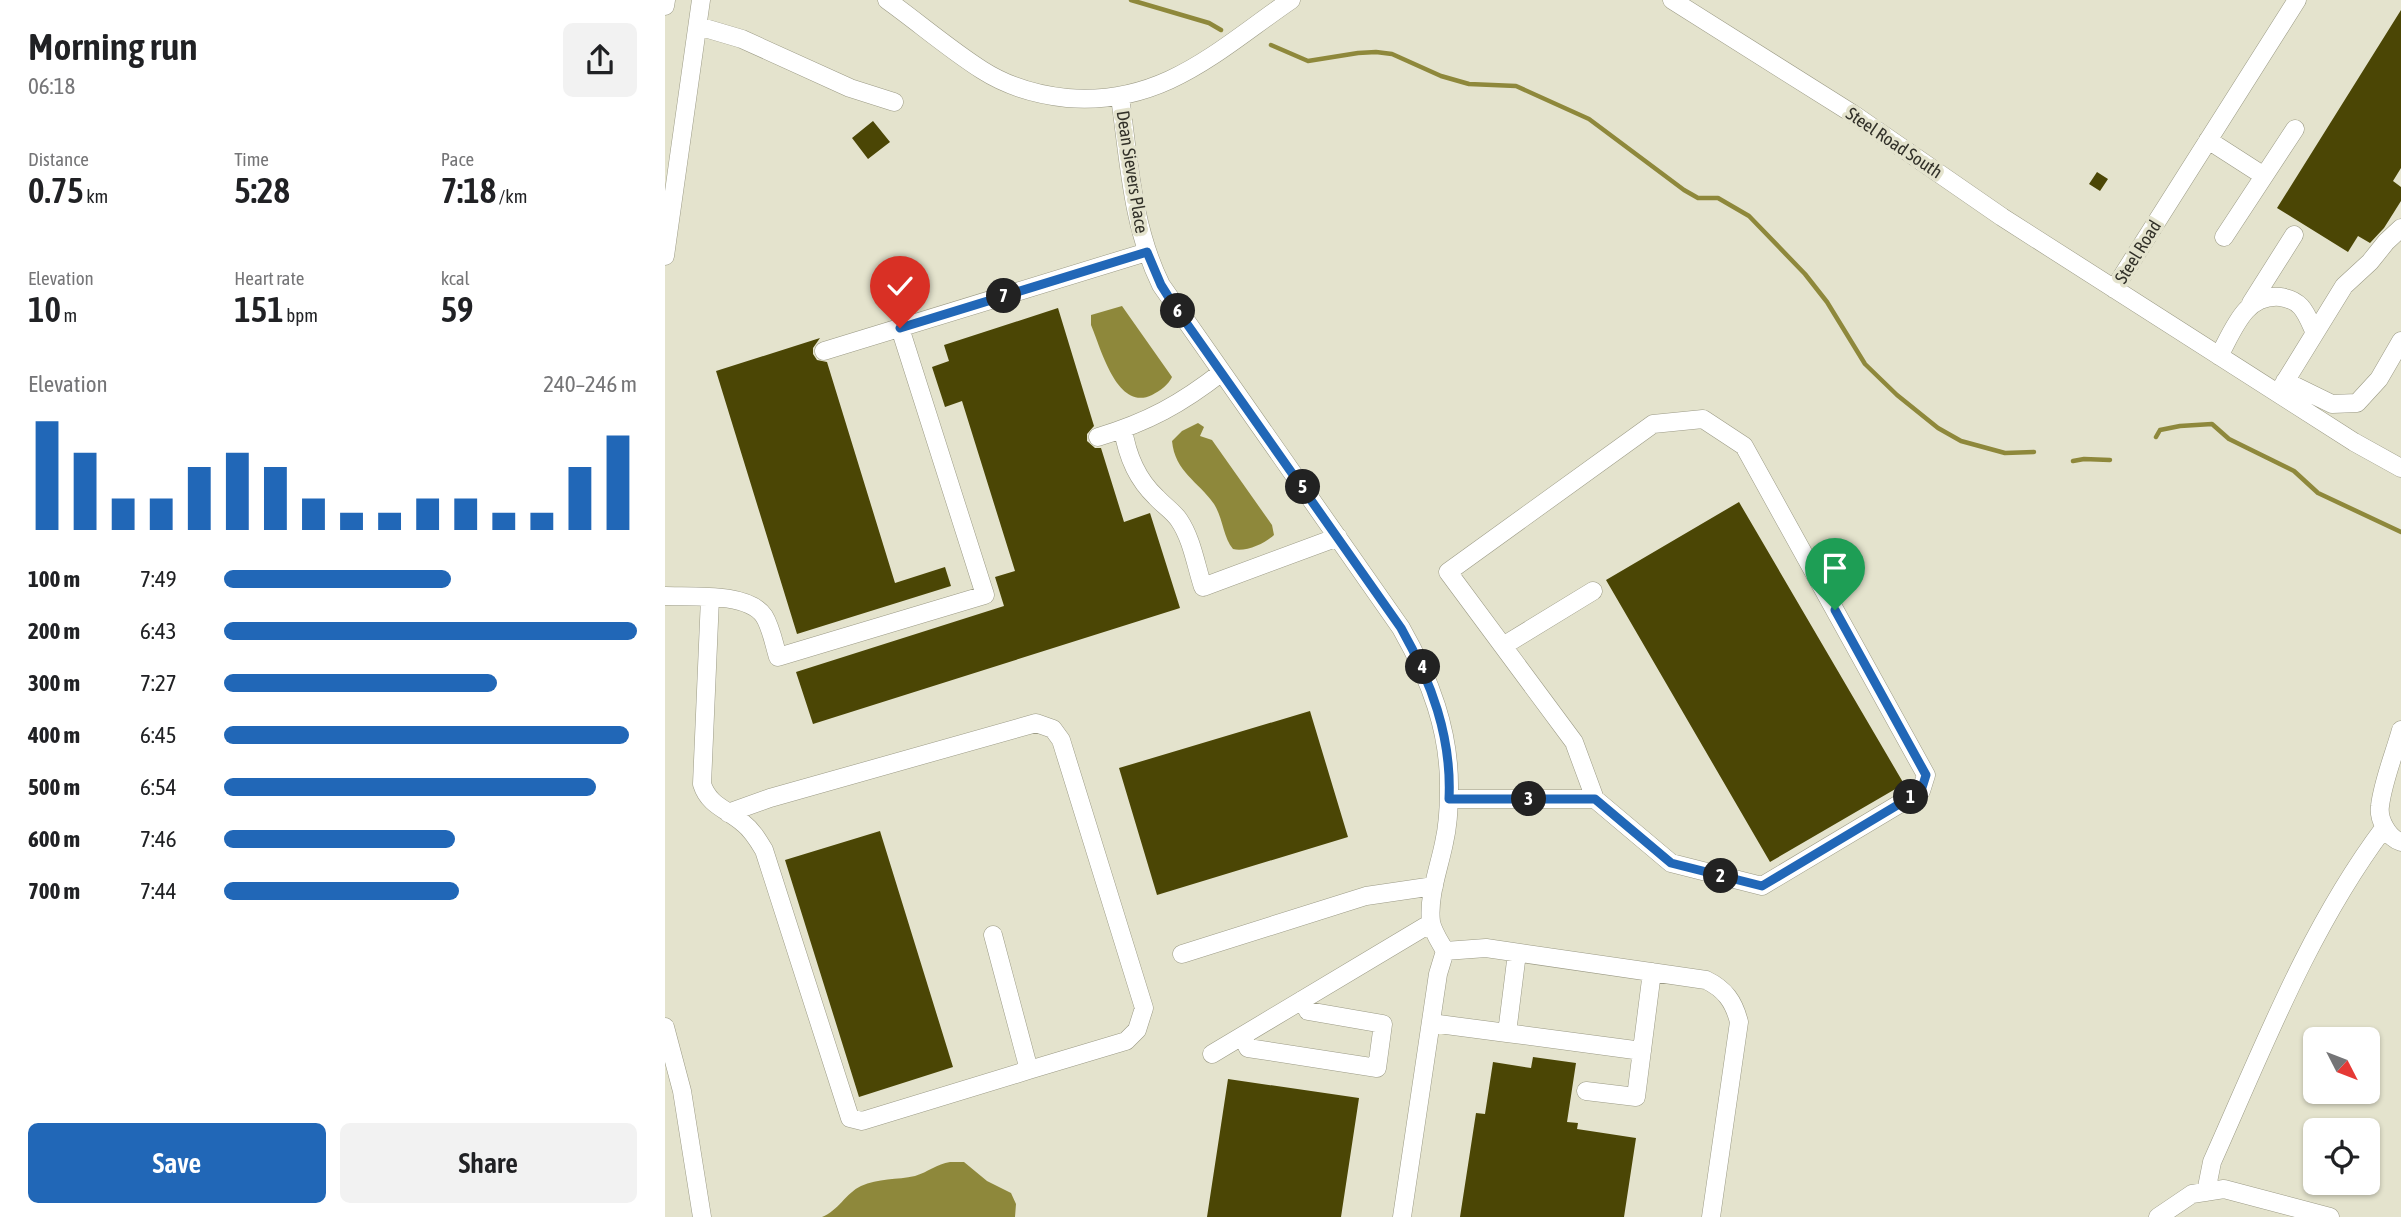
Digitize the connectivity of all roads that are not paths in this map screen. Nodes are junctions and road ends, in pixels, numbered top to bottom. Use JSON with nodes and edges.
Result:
{"nodes":[{"id":1,"x":666,"y":0,"type":"edge"},
{"id":2,"x":701,"y":0,"type":"edge"},
{"id":3,"x":887,"y":0,"type":"edge"},
{"id":4,"x":1291,"y":0,"type":"edge"},
{"id":5,"x":1672,"y":0,"type":"edge"},
{"id":6,"x":2297,"y":0,"type":"edge"},
{"id":7,"x":665,"y":6,"type":"edge"},
{"id":8,"x":698,"y":26,"type":"junction"},
{"id":9,"x":1121,"y":97,"type":"junction"},
{"id":10,"x":894,"y":102,"type":"dead end"},
{"id":11,"x":2295,"y":129,"type":"dead end"},
{"id":12,"x":2208,"y":139,"type":"junction"},
{"id":13,"x":2264,"y":176,"type":"junction"},
{"id":14,"x":2401,"y":228,"type":"edge"},
{"id":15,"x":2294,"y":235,"type":"dead end"},
{"id":16,"x":2224,"y":237,"type":"dead end"},
{"id":17,"x":1147,"y":252,"type":"junction"},
{"id":18,"x":665,"y":256,"type":"edge"},
{"id":19,"x":2114,"y":289,"type":"junction"},
{"id":20,"x":2251,"y":303,"type":"junction"},
{"id":21,"x":900,"y":328,"type":"junction"},
{"id":22,"x":2315,"y":333,"type":"junction"},
{"id":23,"x":2401,"y":341,"type":"edge"},
{"id":24,"x":824,"y":351,"type":"dead end"},
{"id":25,"x":2219,"y":356,"type":"junction"},
{"id":26,"x":1222,"y":372,"type":"junction"},
{"id":27,"x":2282,"y":387,"type":"junction"},
{"id":28,"x":1123,"y":429,"type":"junction"},
{"id":29,"x":1098,"y":437,"type":"dead end"},
{"id":30,"x":2401,"y":468,"type":"edge"},
{"id":31,"x":1338,"y":537,"type":"junction"},
{"id":32,"x":1594,"y":591,"type":"dead end"},
{"id":33,"x":665,"y":596,"type":"edge"},
{"id":34,"x":710,"y":598,"type":"junction"},
{"id":35,"x":1503,"y":646,"type":"junction"},
{"id":36,"x":2401,"y":730,"type":"edge"},
{"id":37,"x":1449,"y":799,"type":"junction"},
{"id":38,"x":1595,"y":799,"type":"junction"},
{"id":39,"x":729,"y":813,"type":"junction"},
{"id":40,"x":2384,"y":828,"type":"junction"},
{"id":41,"x":2401,"y":842,"type":"edge"},
{"id":42,"x":1434,"y":886,"type":"junction"},
{"id":43,"x":1431,"y":923,"type":"junction"},
{"id":44,"x":993,"y":934,"type":"dead end"},
{"id":45,"x":1445,"y":951,"type":"junction"},
{"id":46,"x":1517,"y":953,"type":"junction"},
{"id":47,"x":1182,"y":954,"type":"dead end"},
{"id":48,"x":1652,"y":972,"type":"junction"},
{"id":49,"x":1302,"y":1000,"type":"junction"},
{"id":50,"x":1431,"y":1023,"type":"junction"},
{"id":51,"x":665,"y":1027,"type":"edge"},
{"id":52,"x":1507,"y":1033,"type":"junction"},
{"id":53,"x":1242,"y":1036,"type":"junction"},
{"id":54,"x":1642,"y":1051,"type":"junction"},
{"id":55,"x":1212,"y":1054,"type":"dead end"},
{"id":56,"x":1029,"y":1070,"type":"junction"},
{"id":57,"x":1585,"y":1091,"type":"dead end"},
{"id":58,"x":2206,"y":1192,"type":"junction"},
{"id":59,"x":702,"y":1217,"type":"edge"},
{"id":60,"x":1402,"y":1217,"type":"edge"},
{"id":61,"x":1711,"y":1217,"type":"edge"},
{"id":62,"x":2158,"y":1217,"type":"edge"},
{"id":63,"x":2330,"y":1217,"type":"edge"}],
"edges":[{"from":1,"to":7,"type":"street"},
{"from":2,"to":8,"type":"street"},
{"from":3,"to":9,"type":"street"},
{"from":4,"to":9,"type":"street"},
{"from":5,"to":19,"type":"street","name":"Steel Road South"},
{"from":6,"to":12,"type":"street","name":"Steel Road"},
{"from":8,"to":10,"type":"street"},
{"from":8,"to":18,"type":"street"},
{"from":9,"to":17,"type":"street","name":"Dean Sievers Place"},
{"from":11,"to":13,"type":"street"},
{"from":12,"to":13,"type":"street"},
{"from":12,"to":19,"type":"street","name":"Steel Road"},
{"from":13,"to":16,"type":"street"},
{"from":14,"to":22,"type":"street"},
{"from":15,"to":20,"type":"street"},
{"from":17,"to":21,"type":"street"},
{"from":17,"to":26,"type":"street","name":"Dean Sievers Place"},
{"from":19,"to":25,"type":"street","name":"Steel Road"},
{"from":20,"to":22,"type":"street"},
{"from":20,"to":25,"type":"street"},
{"from":21,"to":24,"type":"street"},
{"from":21,"to":34,"type":"street"},
{"from":22,"to":27,"type":"street"},
{"from":23,"to":27,"type":"street"},
{"from":25,"to":27,"type":"street","name":"Steel Road"},
{"from":26,"to":28,"type":"street"},
{"from":26,"to":31,"type":"street","name":"Dean Sievers Place"},
{"from":27,"to":30,"type":"street","name":"Steel Road"},
{"from":28,"to":29,"type":"street"},
{"from":28,"to":31,"type":"street"},
{"from":31,"to":37,"type":"street","name":"Dean Sievers Place"},
{"from":32,"to":35,"type":"street"},
{"from":33,"to":34,"type":"street"},
{"from":34,"to":39,"type":"street"},
{"from":35,"to":38,"type":"street"},
{"from":35,"to":38,"type":"street"},
{"from":36,"to":40,"type":"street"},
{"from":37,"to":38,"type":"street"},
{"from":37,"to":42,"type":"street","name":"Dean Sievers Place"},
{"from":39,"to":56,"type":"street"},
{"from":39,"to":56,"type":"street"},
{"from":40,"to":41,"type":"street"},
{"from":40,"to":58,"type":"street"},
{"from":42,"to":43,"type":"street","name":"Dean Sievers Place"},
{"from":42,"to":47,"type":"street"},
{"from":43,"to":45,"type":"street"},
{"from":43,"to":49,"type":"street"},
{"from":44,"to":56,"type":"street"},
{"from":45,"to":46,"type":"street"},
{"from":45,"to":50,"type":"street"},
{"from":46,"to":48,"type":"street"},
{"from":46,"to":52,"type":"street"},
{"from":48,"to":54,"type":"street"},
{"from":48,"to":61,"type":"street"},
{"from":49,"to":53,"type":"street"},
{"from":49,"to":53,"type":"street"},
{"from":50,"to":52,"type":"street"},
{"from":50,"to":60,"type":"street"},
{"from":51,"to":59,"type":"street"},
{"from":52,"to":54,"type":"street"},
{"from":53,"to":55,"type":"street"},
{"from":54,"to":57,"type":"street"},
{"from":58,"to":62,"type":"street"},
{"from":58,"to":63,"type":"street"}]}
